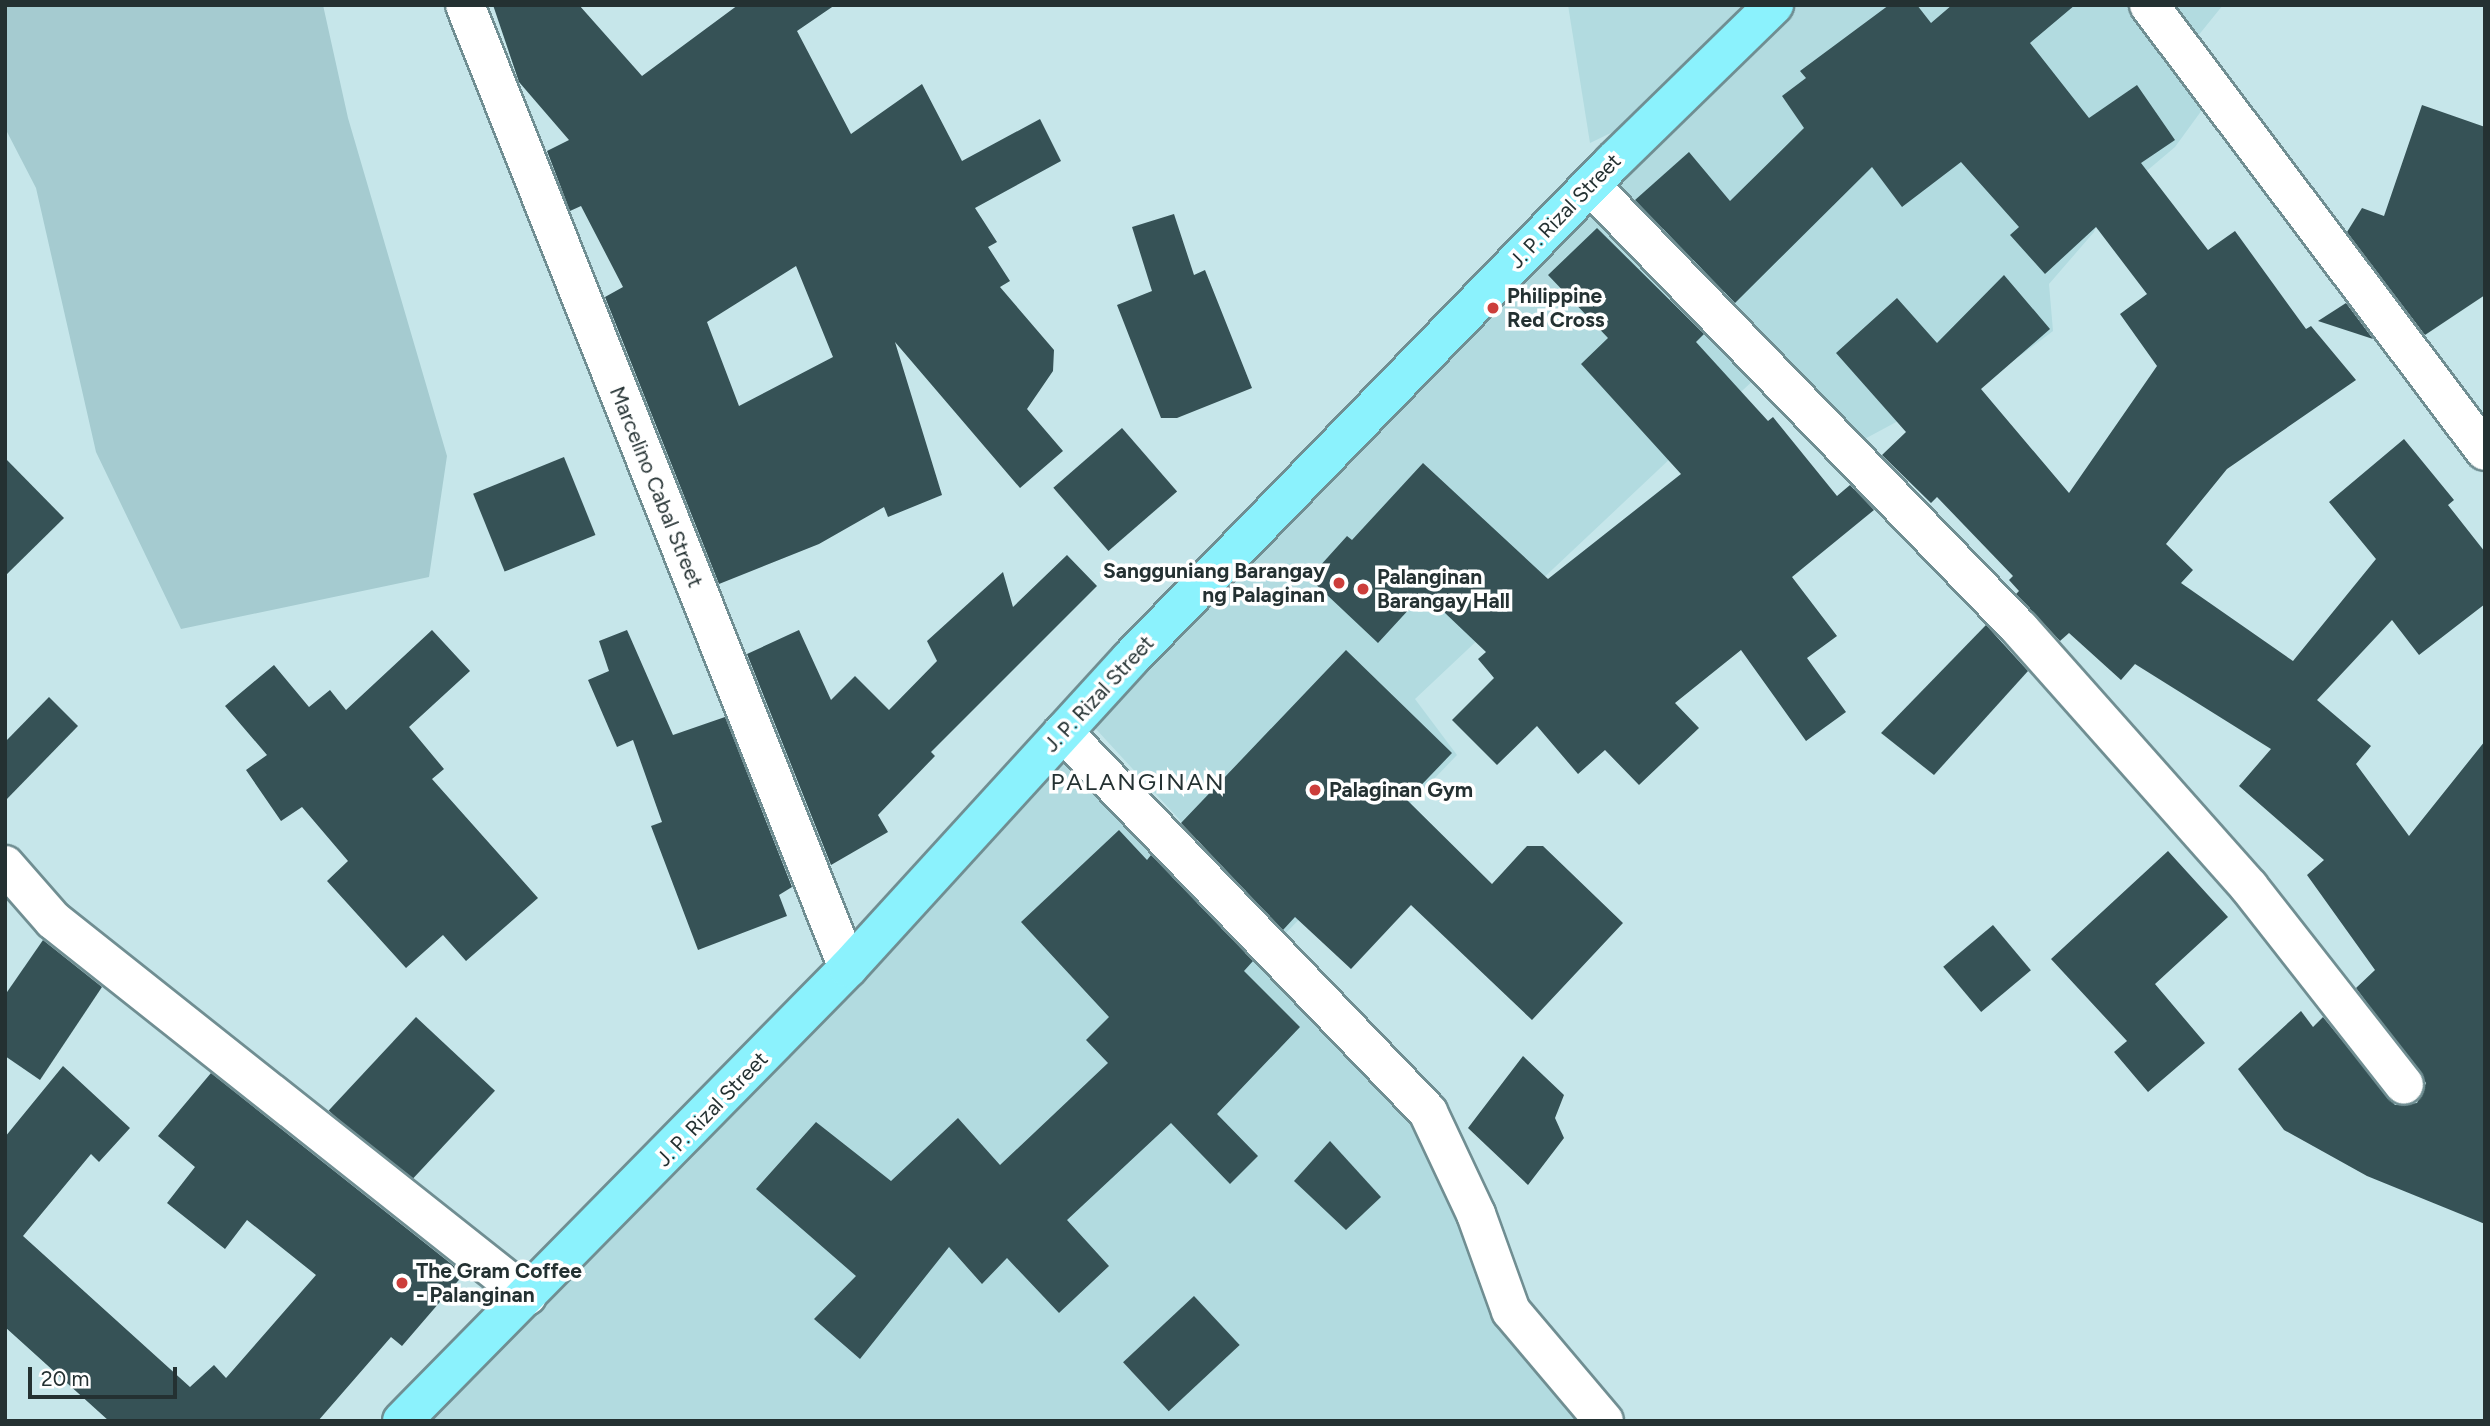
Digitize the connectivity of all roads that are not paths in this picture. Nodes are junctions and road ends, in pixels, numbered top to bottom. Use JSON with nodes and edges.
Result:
{"nodes":[{"id":1,"x":465,"y":5,"type":"edge"},
{"id":2,"x":1774,"y":5,"type":"edge"},
{"id":3,"x":2148,"y":5,"type":"edge"},
{"id":4,"x":1590,"y":185,"type":"junction"},
{"id":5,"x":2485,"y":450,"type":"edge"},
{"id":6,"x":1063,"y":732,"type":"junction"},
{"id":7,"x":5,"y":865,"type":"edge"},
{"id":8,"x":848,"y":968,"type":"junction"},
{"id":9,"x":2404,"y":1085,"type":"dead end"},
{"id":10,"x":527,"y":1296,"type":"junction"},
{"id":11,"x":402,"y":1421,"type":"edge"},
{"id":12,"x":1604,"y":1421,"type":"edge"}],
"edges":[{"from":1,"to":8,"type":"street","name":"Marcelino Cabal Street"},
{"from":2,"to":4,"type":"main road","name":"J. P. Rizal Street"},
{"from":3,"to":5,"type":"street"},
{"from":4,"to":6,"type":"main road","name":"J. P. Rizal Street"},
{"from":4,"to":9,"type":"street"},
{"from":6,"to":8,"type":"main road","name":"J. P. Rizal Street"},
{"from":6,"to":12,"type":"street"},
{"from":7,"to":10,"type":"street"},
{"from":8,"to":10,"type":"main road","name":"J. P. Rizal Street"},
{"from":10,"to":11,"type":"main road","name":"J. P. Rizal Street"}]}
